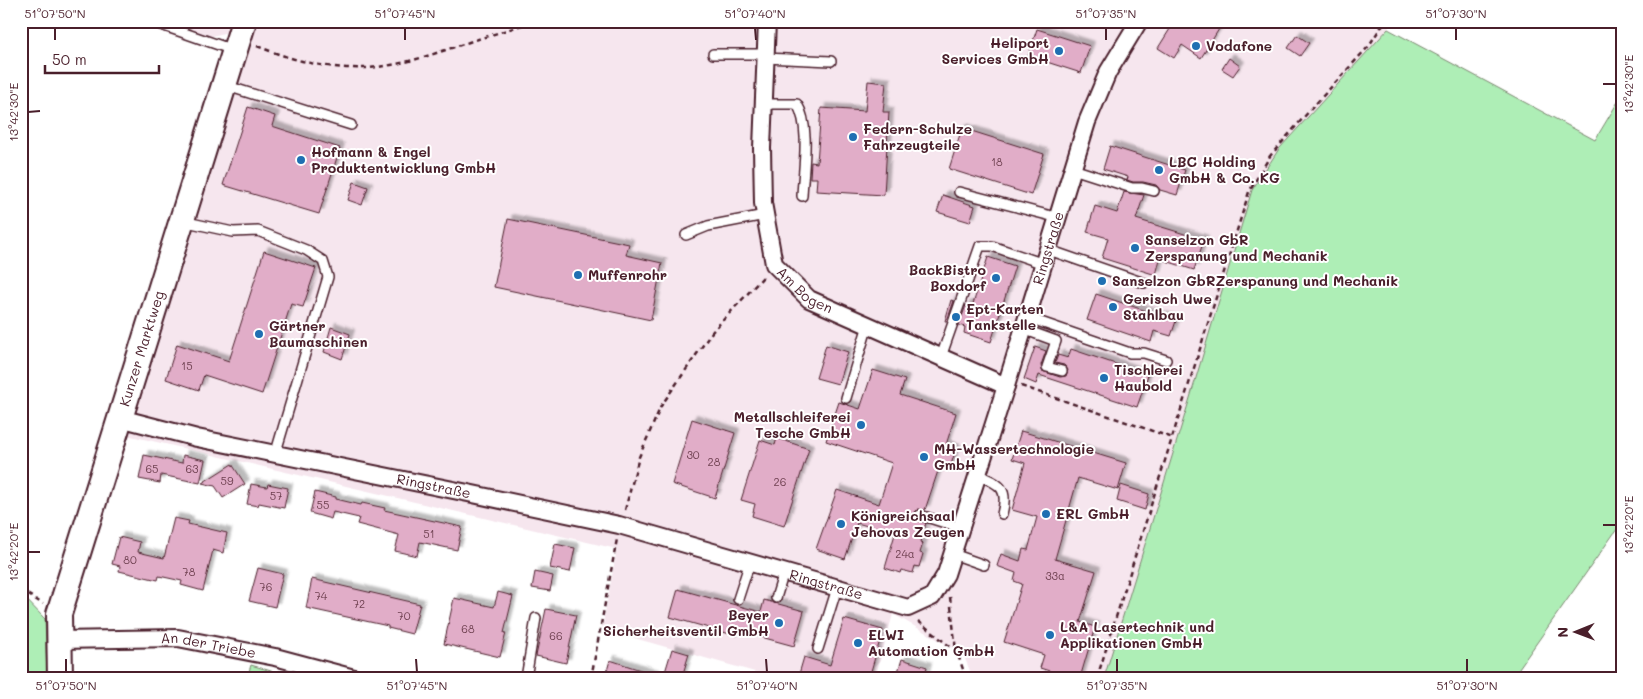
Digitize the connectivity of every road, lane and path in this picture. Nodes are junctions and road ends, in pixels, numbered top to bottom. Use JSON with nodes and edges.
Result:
{"nodes":[{"id":1,"x":150,"y":21,"type":"edge"},
{"id":2,"x":536,"y":21,"type":"edge"},
{"id":3,"x":767,"y":21,"type":"edge"},
{"id":4,"x":1140,"y":21,"type":"edge"},
{"id":5,"x":1385,"y":21,"type":"edge"},
{"id":6,"x":239,"y":37,"type":"edge"},
{"id":7,"x":713,"y":54,"type":"dead end"},
{"id":8,"x":765,"y":56,"type":"junction"},
{"id":9,"x":831,"y":62,"type":"dead end"},
{"id":10,"x":224,"y":85,"type":"junction"},
{"id":11,"x":764,"y":104,"type":"junction"},
{"id":12,"x":351,"y":125,"type":"dead end"},
{"id":13,"x":1073,"y":169,"type":"junction"},
{"id":14,"x":1154,"y":191,"type":"dead end"},
{"id":15,"x":959,"y":192,"type":"dead end"},
{"id":16,"x":802,"y":196,"type":"dead end"},
{"id":17,"x":765,"y":215,"type":"junction"},
{"id":18,"x":1059,"y":218,"type":"junction"},
{"id":19,"x":182,"y":221,"type":"junction"},
{"id":20,"x":686,"y":235,"type":"dead end"},
{"id":21,"x":1046,"y":257,"type":"junction"},
{"id":22,"x":774,"y":264,"type":"junction"},
{"id":23,"x":1144,"y":283,"type":"dead end"},
{"id":24,"x":1025,"y":323,"type":"junction"},
{"id":25,"x":868,"y":325,"type":"junction"},
{"id":26,"x":941,"y":357,"type":"junction"},
{"id":27,"x":1166,"y":360,"type":"dead end"},
{"id":28,"x":1062,"y":371,"type":"dead end"},
{"id":29,"x":1007,"y":384,"type":"junction"},
{"id":30,"x":846,"y":398,"type":"dead end"},
{"id":31,"x":120,"y":418,"type":"junction"},
{"id":32,"x":1173,"y":438,"type":"junction"},
{"id":33,"x":275,"y":455,"type":"junction"},
{"id":34,"x":978,"y":476,"type":"junction"},
{"id":35,"x":1002,"y":514,"type":"dead end"},
{"id":36,"x":920,"y":516,"type":"dead end"},
{"id":37,"x":619,"y":525,"type":"junction"},
{"id":38,"x":961,"y":528,"type":"junction"},
{"id":39,"x":953,"y":554,"type":"junction"},
{"id":40,"x":750,"y":562,"type":"junction"},
{"id":41,"x":984,"y":566,"type":"dead end"},
{"id":42,"x":784,"y":572,"type":"junction"},
{"id":43,"x":946,"y":574,"type":"junction"},
{"id":44,"x":21,"y":588,"type":"edge"},
{"id":45,"x":837,"y":588,"type":"junction"},
{"id":46,"x":776,"y":598,"type":"dead end"},
{"id":47,"x":738,"y":599,"type":"dead end"},
{"id":48,"x":908,"y":608,"type":"junction"},
{"id":49,"x":60,"y":614,"type":"junction"},
{"id":50,"x":536,"y":618,"type":"dead end"},
{"id":51,"x":59,"y":640,"type":"junction"},
{"id":52,"x":818,"y":649,"type":"dead end"},
{"id":53,"x":957,"y":652,"type":"junction"},
{"id":54,"x":60,"y":678,"type":"edge"},
{"id":55,"x":354,"y":678,"type":"edge"},
{"id":56,"x":526,"y":678,"type":"edge"},
{"id":57,"x":591,"y":678,"type":"edge"},
{"id":58,"x":966,"y":678,"type":"edge"},
{"id":59,"x":1097,"y":678,"type":"edge"}],
"edges":[{"from":1,"to":6,"type":"lane"},
{"from":2,"to":6,"type":"path"},
{"from":3,"to":8,"type":"street","name":"Am Bogen"},
{"from":4,"to":13,"type":"street","name":"Ringstraße"},
{"from":5,"to":32,"type":"path"},
{"from":6,"to":10,"type":"street","name":"Kunzer Marktweg"},
{"from":7,"to":8,"type":"lane"},
{"from":8,"to":9,"type":"lane"},
{"from":8,"to":11,"type":"street","name":"Am Bogen"},
{"from":10,"to":12,"type":"lane"},
{"from":10,"to":19,"type":"street","name":"Kunzer Marktweg"},
{"from":11,"to":16,"type":"lane"},
{"from":11,"to":17,"type":"street","name":"Am Bogen"},
{"from":13,"to":14,"type":"lane"},
{"from":13,"to":18,"type":"street","name":"Ringstraße"},
{"from":15,"to":18,"type":"lane"},
{"from":17,"to":20,"type":"lane"},
{"from":17,"to":22,"type":"street","name":"Am Bogen"},
{"from":18,"to":21,"type":"street","name":"Ringstraße"},
{"from":19,"to":31,"type":"street","name":"Kunzer Marktweg"},
{"from":19,"to":33,"type":"lane"},
{"from":21,"to":23,"type":"lane"},
{"from":21,"to":24,"type":"street","name":"Ringstraße"},
{"from":21,"to":26,"type":"lane"},
{"from":22,"to":25,"type":"street","name":"Am Bogen"},
{"from":22,"to":37,"type":"path"},
{"from":24,"to":27,"type":"lane"},
{"from":24,"to":28,"type":"lane"},
{"from":24,"to":29,"type":"street","name":"Ringstraße"},
{"from":25,"to":26,"type":"street","name":"Am Bogen"},
{"from":25,"to":30,"type":"lane"},
{"from":26,"to":29,"type":"street","name":"Am Bogen"},
{"from":29,"to":32,"type":"path"},
{"from":29,"to":34,"type":"street","name":"Ringstraße"},
{"from":31,"to":33,"type":"street","name":"Ringstraße"},
{"from":31,"to":49,"type":"street","name":"Kunzer Marktweg"},
{"from":32,"to":59,"type":"path"},
{"from":33,"to":37,"type":"street","name":"Ringstraße"},
{"from":34,"to":35,"type":"lane"},
{"from":34,"to":38,"type":"street","name":"Ringstraße"},
{"from":36,"to":38,"type":"lane"},
{"from":37,"to":40,"type":"street","name":"Ringstraße"},
{"from":37,"to":57,"type":"path"},
{"from":38,"to":39,"type":"street","name":"Ringstraße"},
{"from":39,"to":41,"type":"lane"},
{"from":39,"to":43,"type":"street","name":"Ringstraße"},
{"from":40,"to":42,"type":"street","name":"Ringstraße"},
{"from":40,"to":47,"type":"lane"},
{"from":42,"to":45,"type":"street","name":"Ringstraße"},
{"from":42,"to":46,"type":"lane"},
{"from":43,"to":48,"type":"street","name":"Ringstraße"},
{"from":43,"to":53,"type":"path"},
{"from":44,"to":49,"type":"path"},
{"from":45,"to":48,"type":"street","name":"Ringstraße"},
{"from":45,"to":52,"type":"lane"},
{"from":48,"to":53,"type":"path"},
{"from":49,"to":51,"type":"street","name":"Kunzer Marktweg"},
{"from":50,"to":56,"type":"lane"},
{"from":51,"to":54,"type":"street","name":"Kunzer Marktweg"},
{"from":51,"to":55,"type":"street","name":"An der Triebe"},
{"from":53,"to":58,"type":"path"}]}
